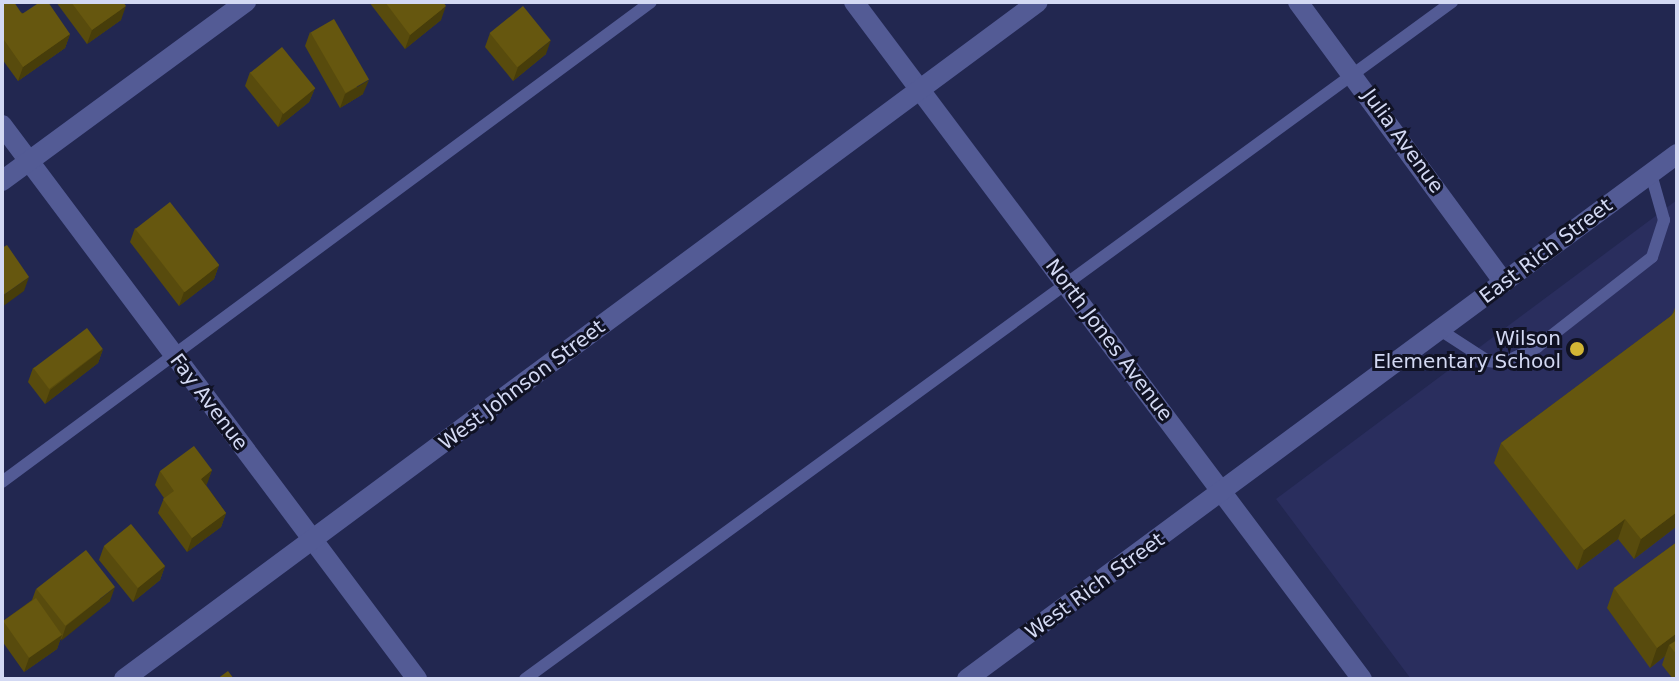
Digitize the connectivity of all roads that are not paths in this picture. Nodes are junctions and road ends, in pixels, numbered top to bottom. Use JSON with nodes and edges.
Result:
{"nodes":[{"id":1,"x":246,"y":2,"type":"edge"},
{"id":2,"x":651,"y":2,"type":"edge"},
{"id":3,"x":854,"y":2,"type":"edge"},
{"id":4,"x":1038,"y":2,"type":"edge"},
{"id":5,"x":1298,"y":2,"type":"edge"},
{"id":6,"x":1452,"y":2,"type":"edge"},
{"id":7,"x":1354,"y":73,"type":"junction"},
{"id":8,"x":920,"y":90,"type":"junction"},
{"id":9,"x":2,"y":125,"type":"edge"},
{"id":10,"x":1677,"y":154,"type":"edge"},
{"id":11,"x":29,"y":160,"type":"junction"},
{"id":12,"x":1651,"y":174,"type":"junction"},
{"id":13,"x":2,"y":181,"type":"edge"},
{"id":14,"x":1504,"y":282,"type":"junction"},
{"id":15,"x":1066,"y":284,"type":"junction"},
{"id":16,"x":1440,"y":330,"type":"junction"},
{"id":17,"x":173,"y":352,"type":"junction"},
{"id":18,"x":2,"y":482,"type":"edge"},
{"id":19,"x":1224,"y":494,"type":"junction"},
{"id":20,"x":313,"y":541,"type":"junction"},
{"id":21,"x":124,"y":679,"type":"edge"},
{"id":22,"x":417,"y":679,"type":"edge"},
{"id":23,"x":525,"y":679,"type":"edge"},
{"id":24,"x":967,"y":679,"type":"edge"},
{"id":25,"x":1362,"y":679,"type":"edge"}],
"edges":[{"from":1,"to":11,"type":"street"},
{"from":2,"to":17,"type":"lane"},
{"from":3,"to":8,"type":"street","name":"North Jones Avenue"},
{"from":4,"to":8,"type":"street","name":"West Johnson Street"},
{"from":5,"to":7,"type":"street","name":"Julia Avenue"},
{"from":6,"to":7,"type":"lane"},
{"from":7,"to":14,"type":"street","name":"Julia Avenue"},
{"from":7,"to":15,"type":"lane"},
{"from":8,"to":15,"type":"street","name":"North Jones Avenue"},
{"from":8,"to":20,"type":"street","name":"West Johnson Street"},
{"from":9,"to":11,"type":"street","name":"Fay Avenue"},
{"from":10,"to":12,"type":"street","name":"East Rich Street"},
{"from":11,"to":13,"type":"street"},
{"from":11,"to":17,"type":"street","name":"Fay Avenue"},
{"from":12,"to":14,"type":"street","name":"East Rich Street"},
{"from":12,"to":16,"type":"lane"},
{"from":14,"to":16,"type":"street","name":"East Rich Street"},
{"from":15,"to":19,"type":"street","name":"North Jones Avenue"},
{"from":15,"to":23,"type":"lane"},
{"from":16,"to":19,"type":"street","name":"East Rich Street"},
{"from":17,"to":18,"type":"lane"},
{"from":17,"to":20,"type":"street","name":"Fay Avenue"},
{"from":19,"to":24,"type":"street","name":"West Rich Street"},
{"from":19,"to":25,"type":"street","name":"North Jones Avenue"},
{"from":20,"to":21,"type":"street","name":"West Johnson Street"},
{"from":20,"to":22,"type":"street","name":"Fay Avenue"}]}
